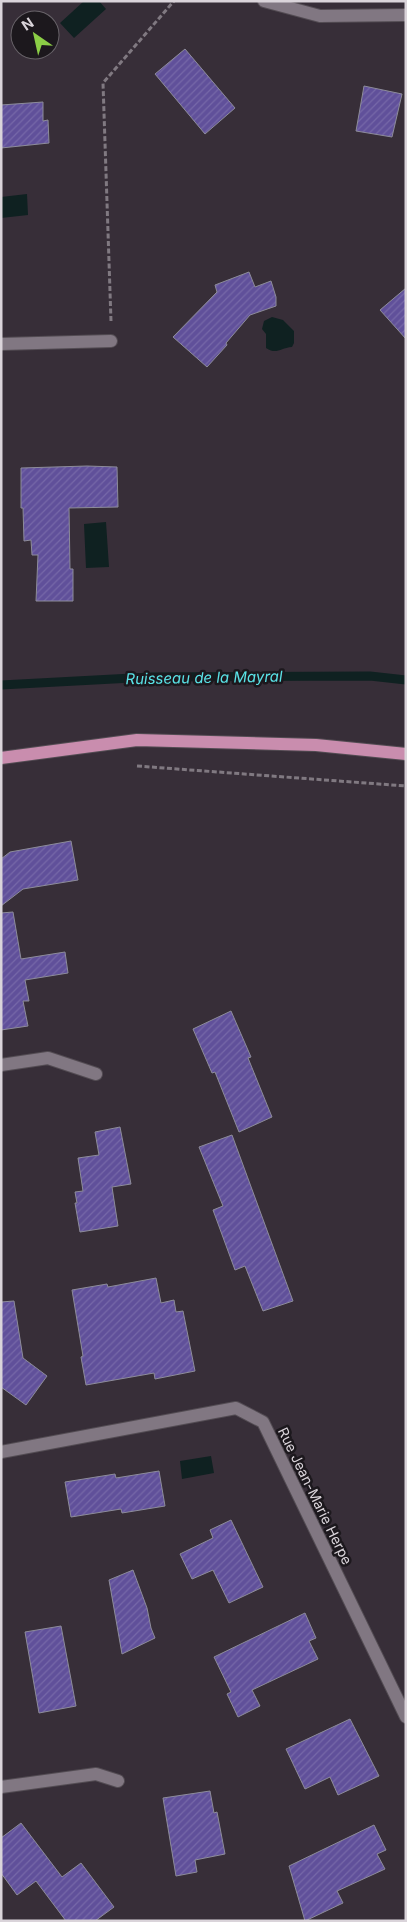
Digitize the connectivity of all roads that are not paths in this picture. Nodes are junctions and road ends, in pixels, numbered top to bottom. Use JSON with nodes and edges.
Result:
{"nodes":[{"id":1,"x":264,"y":1,"type":"edge"},
{"id":2,"x":406,"y":15,"type":"edge"},
{"id":3,"x":111,"y":341,"type":"road end"},
{"id":4,"x":1,"y":344,"type":"edge"},
{"id":5,"x":406,"y":754,"type":"edge"},
{"id":6,"x":30,"y":755,"type":"junction"},
{"id":7,"x":1,"y":758,"type":"edge"},
{"id":8,"x":1,"y":765,"type":"edge"},
{"id":9,"x":1,"y":1065,"type":"edge"},
{"id":10,"x":96,"y":1074,"type":"dead end"},
{"id":11,"x":1,"y":1452,"type":"edge"},
{"id":12,"x":406,"y":1717,"type":"edge"},
{"id":13,"x":118,"y":1782,"type":"dead end"},
{"id":14,"x":1,"y":1787,"type":"edge"}],
"edges":[{"from":1,"to":2,"type":"street"},
{"from":3,"to":4,"type":"street"},
{"from":5,"to":6,"type":"main road"},
{"from":6,"to":7,"type":"main road"},
{"from":6,"to":8,"type":"main road"},
{"from":9,"to":10,"type":"street"},
{"from":11,"to":12,"type":"street","name":"Rue Jean-Marie Herpe"},
{"from":13,"to":14,"type":"street"}]}
